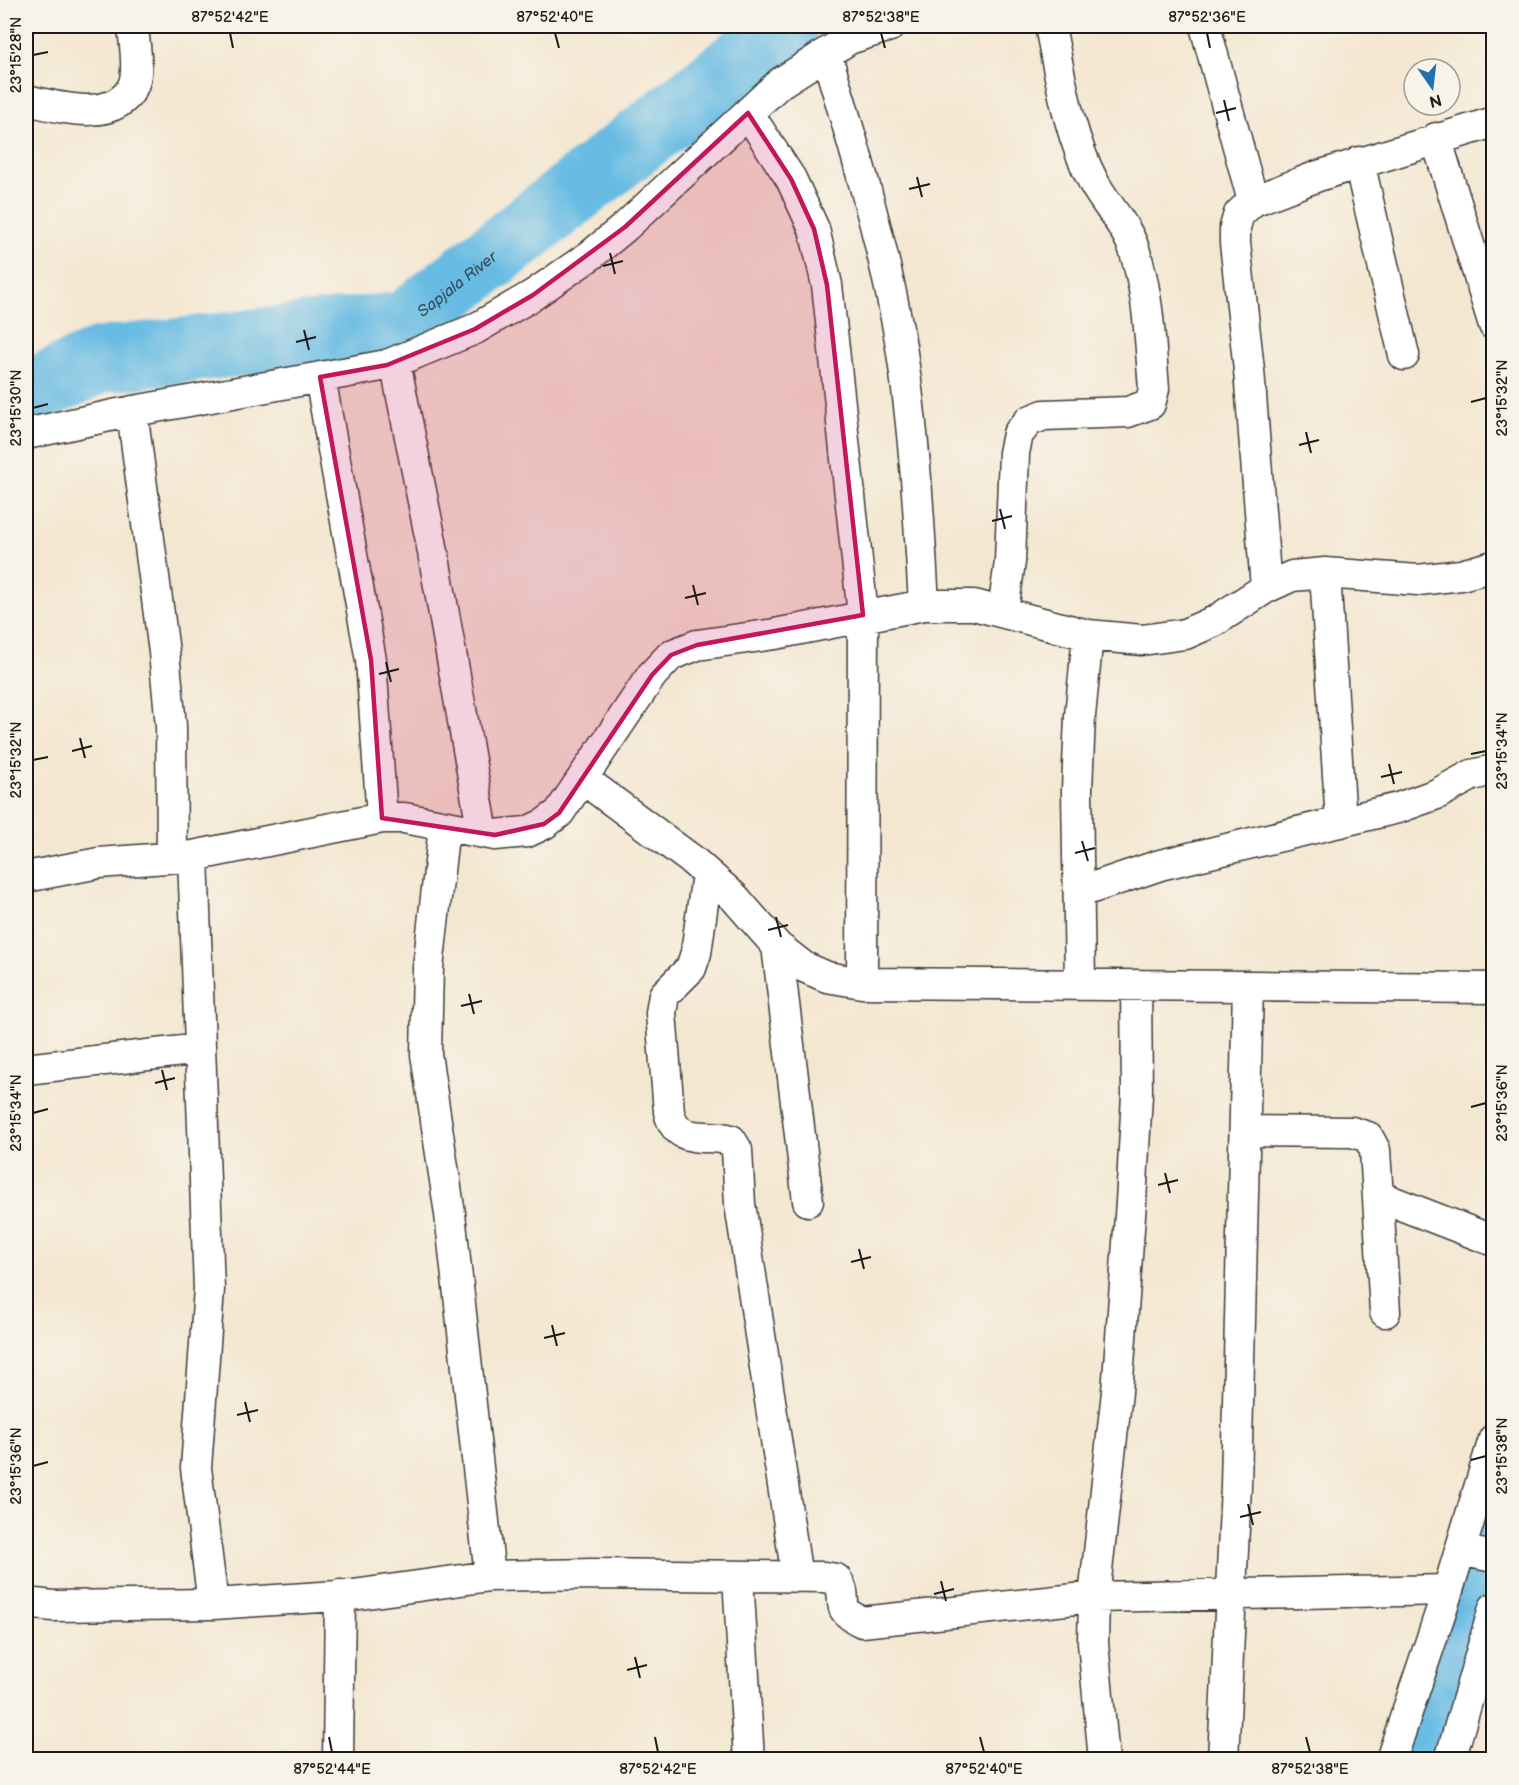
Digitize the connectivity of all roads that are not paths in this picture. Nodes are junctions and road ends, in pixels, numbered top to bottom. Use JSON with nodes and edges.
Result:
{"nodes":[{"id":1,"x":133,"y":26,"type":"edge"},
{"id":2,"x":890,"y":26,"type":"edge"},
{"id":3,"x":1050,"y":26,"type":"edge"},
{"id":4,"x":1205,"y":26,"type":"edge"},
{"id":5,"x":826,"y":53,"type":"junction"},
{"id":6,"x":26,"y":100,"type":"edge"},
{"id":7,"x":748,"y":113,"type":"junction"},
{"id":8,"x":1494,"y":122,"type":"edge"},
{"id":9,"x":1436,"y":138,"type":"junction"},
{"id":10,"x":1359,"y":162,"type":"junction"},
{"id":11,"x":1253,"y":201,"type":"junction"},
{"id":12,"x":1494,"y":325,"type":"edge"},
{"id":13,"x":1404,"y":355,"type":"dead end"},
{"id":14,"x":395,"y":362,"type":"junction"},
{"id":15,"x":320,"y":378,"type":"junction"},
{"id":16,"x":132,"y":411,"type":"junction"},
{"id":17,"x":26,"y":434,"type":"edge"},
{"id":18,"x":1494,"y":566,"type":"edge"},
{"id":19,"x":1325,"y":573,"type":"junction"},
{"id":20,"x":1266,"y":588,"type":"junction"},
{"id":21,"x":924,"y":605,"type":"junction"},
{"id":22,"x":1003,"y":611,"type":"junction"},
{"id":23,"x":863,"y":615,"type":"junction"},
{"id":24,"x":1088,"y":635,"type":"junction"},
{"id":25,"x":1494,"y":770,"type":"edge"},
{"id":26,"x":583,"y":779,"type":"junction"},
{"id":27,"x":382,"y":818,"type":"junction"},
{"id":28,"x":1341,"y":822,"type":"junction"},
{"id":29,"x":444,"y":827,"type":"junction"},
{"id":30,"x":483,"y":833,"type":"junction"},
{"id":31,"x":183,"y":856,"type":"junction"},
{"id":32,"x":707,"y":874,"type":"junction"},
{"id":33,"x":26,"y":877,"type":"edge"},
{"id":34,"x":1080,"y":892,"type":"junction"},
{"id":35,"x":777,"y":946,"type":"junction"},
{"id":36,"x":862,"y":983,"type":"junction"},
{"id":37,"x":1080,"y":985,"type":"junction"},
{"id":38,"x":1136,"y":985,"type":"junction"},
{"id":39,"x":1248,"y":986,"type":"junction"},
{"id":40,"x":1494,"y":988,"type":"edge"},
{"id":41,"x":200,"y":1049,"type":"junction"},
{"id":42,"x":26,"y":1069,"type":"edge"},
{"id":43,"x":1245,"y":1131,"type":"junction"},
{"id":44,"x":1378,"y":1196,"type":"junction"},
{"id":45,"x":808,"y":1201,"type":"dead end"},
{"id":46,"x":1494,"y":1241,"type":"edge"},
{"id":47,"x":1385,"y":1312,"type":"dead end"},
{"id":48,"x":1494,"y":1439,"type":"edge"},
{"id":49,"x":1476,"y":1554,"type":"edge"},
{"id":50,"x":490,"y":1576,"type":"junction"},
{"id":51,"x":738,"y":1577,"type":"junction"},
{"id":52,"x":797,"y":1577,"type":"junction"},
{"id":53,"x":1448,"y":1590,"type":"junction"},
{"id":54,"x":1232,"y":1593,"type":"junction"},
{"id":55,"x":340,"y":1595,"type":"junction"},
{"id":56,"x":1094,"y":1597,"type":"junction"},
{"id":57,"x":26,"y":1603,"type":"edge"},
{"id":58,"x":213,"y":1604,"type":"junction"},
{"id":59,"x":1494,"y":1608,"type":"edge"},
{"id":60,"x":338,"y":1760,"type":"edge"},
{"id":61,"x":749,"y":1760,"type":"edge"},
{"id":62,"x":1104,"y":1760,"type":"edge"},
{"id":63,"x":1223,"y":1760,"type":"edge"},
{"id":64,"x":1391,"y":1760,"type":"edge"},
{"id":65,"x":1450,"y":1760,"type":"edge"}],
"edges":[{"from":1,"to":6,"type":"street"},
{"from":2,"to":5,"type":"street"},
{"from":3,"to":22,"type":"street"},
{"from":4,"to":11,"type":"street"},
{"from":5,"to":7,"type":"street"},
{"from":5,"to":21,"type":"street"},
{"from":7,"to":14,"type":"street"},
{"from":7,"to":23,"type":"street"},
{"from":8,"to":9,"type":"street"},
{"from":9,"to":10,"type":"street"},
{"from":9,"to":12,"type":"street"},
{"from":10,"to":11,"type":"street"},
{"from":10,"to":13,"type":"street"},
{"from":11,"to":20,"type":"street"},
{"from":14,"to":15,"type":"street"},
{"from":14,"to":30,"type":"street"},
{"from":15,"to":16,"type":"street"},
{"from":15,"to":27,"type":"street"},
{"from":16,"to":17,"type":"street"},
{"from":16,"to":31,"type":"street"},
{"from":18,"to":19,"type":"street"},
{"from":19,"to":20,"type":"street"},
{"from":19,"to":28,"type":"street"},
{"from":20,"to":24,"type":"street"},
{"from":21,"to":22,"type":"street"},
{"from":21,"to":23,"type":"street"},
{"from":22,"to":24,"type":"street"},
{"from":23,"to":26,"type":"street"},
{"from":23,"to":36,"type":"street"},
{"from":24,"to":34,"type":"street"},
{"from":25,"to":28,"type":"street"},
{"from":26,"to":30,"type":"street"},
{"from":26,"to":32,"type":"street"},
{"from":27,"to":29,"type":"street"},
{"from":27,"to":31,"type":"street"},
{"from":28,"to":34,"type":"street"},
{"from":29,"to":30,"type":"street"},
{"from":29,"to":50,"type":"street"},
{"from":31,"to":33,"type":"street"},
{"from":31,"to":41,"type":"street"},
{"from":32,"to":35,"type":"street"},
{"from":32,"to":52,"type":"street"},
{"from":34,"to":37,"type":"street"},
{"from":35,"to":36,"type":"street"},
{"from":35,"to":45,"type":"street"},
{"from":36,"to":37,"type":"street"},
{"from":37,"to":38,"type":"street"},
{"from":38,"to":39,"type":"street"},
{"from":38,"to":56,"type":"street"},
{"from":39,"to":40,"type":"street"},
{"from":39,"to":43,"type":"street"},
{"from":41,"to":42,"type":"street"},
{"from":41,"to":58,"type":"street"},
{"from":43,"to":44,"type":"street"},
{"from":43,"to":54,"type":"street"},
{"from":44,"to":46,"type":"street"},
{"from":44,"to":47,"type":"street"},
{"from":48,"to":49,"type":"street"},
{"from":49,"to":53,"type":"street"},
{"from":50,"to":51,"type":"street"},
{"from":50,"to":55,"type":"street"},
{"from":51,"to":52,"type":"street"},
{"from":51,"to":61,"type":"street"},
{"from":52,"to":56,"type":"street"},
{"from":53,"to":54,"type":"street"},
{"from":53,"to":64,"type":"street"},
{"from":54,"to":56,"type":"street"},
{"from":54,"to":63,"type":"street"},
{"from":55,"to":58,"type":"street"},
{"from":55,"to":60,"type":"street"},
{"from":56,"to":62,"type":"street"},
{"from":57,"to":58,"type":"street"},
{"from":59,"to":65,"type":"street"}]}
